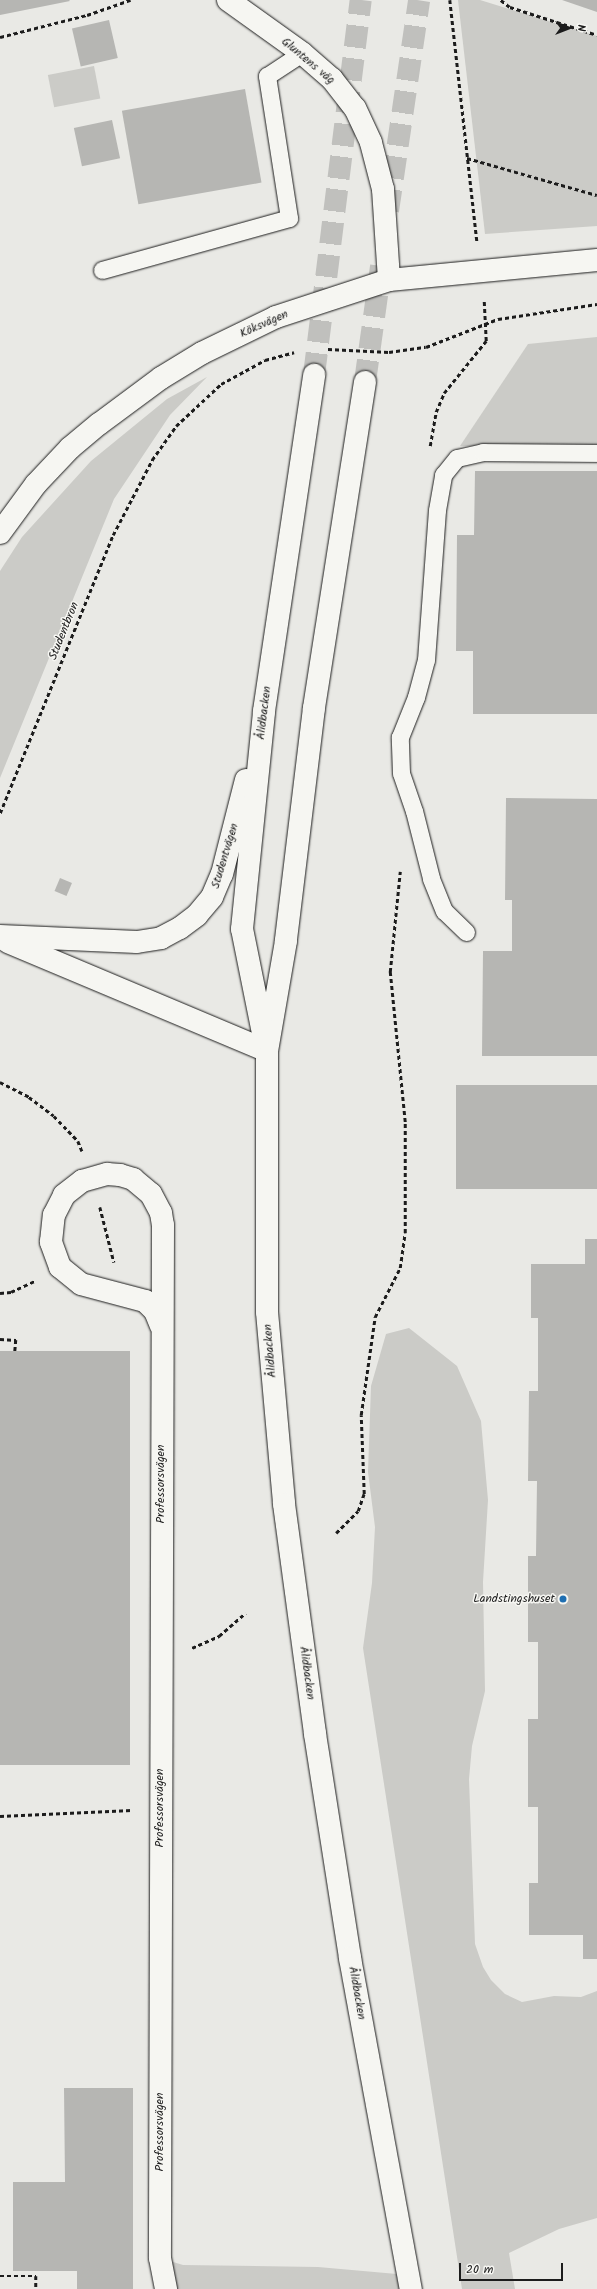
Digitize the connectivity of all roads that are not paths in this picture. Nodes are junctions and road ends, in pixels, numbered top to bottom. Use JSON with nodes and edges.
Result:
{"nodes":[{"id":1,"x":228,"y":0,"type":"edge"},
{"id":2,"x":302,"y":53,"type":"junction"},
{"id":3,"x":597,"y":260,"type":"edge"},
{"id":4,"x":102,"y":270,"type":"dead end"},
{"id":5,"x":389,"y":280,"type":"junction"},
{"id":6,"x":314,"y":375,"type":"tunnel mouth"},
{"id":7,"x":365,"y":382,"type":"tunnel mouth"},
{"id":8,"x":597,"y":453,"type":"edge"},
{"id":9,"x":0,"y":533,"type":"edge"},
{"id":10,"x":264,"y":711,"type":"junction"},
{"id":11,"x":466,"y":932,"type":"dead end"},
{"id":12,"x":0,"y":937,"type":"edge"},
{"id":13,"x":267,"y":1051,"type":"junction"},
{"id":14,"x":161,"y":1326,"type":"junction"},
{"id":15,"x":166,"y":2289,"type":"edge"},
{"id":16,"x":411,"y":2289,"type":"edge"}],
"edges":[{"from":1,"to":2,"type":"main road","name":"Gluntens väg"},
{"from":2,"to":4,"type":"lane"},
{"from":2,"to":5,"type":"main road","name":"Gluntens väg"},
{"from":3,"to":5,"type":"main road","name":"Köksvägen"},
{"from":5,"to":9,"type":"main road","name":"Köksvägen"},
{"from":6,"to":10,"type":"main road","name":"Ålidbacken"},
{"from":7,"to":13,"type":"main road","name":"Ålidbacken"},
{"from":8,"to":11,"type":"lane"},
{"from":10,"to":12,"type":"main road","name":"Studentvägen"},
{"from":10,"to":13,"type":"main road","name":"Ålidbacken"},
{"from":12,"to":13,"type":"main road","name":"Studentvägen"},
{"from":13,"to":16,"type":"main road","name":"Ålidbacken"},
{"from":14,"to":14,"type":"main road","name":"Professorsvägen"},
{"from":14,"to":15,"type":"main road","name":"Professorsvägen"}]}
